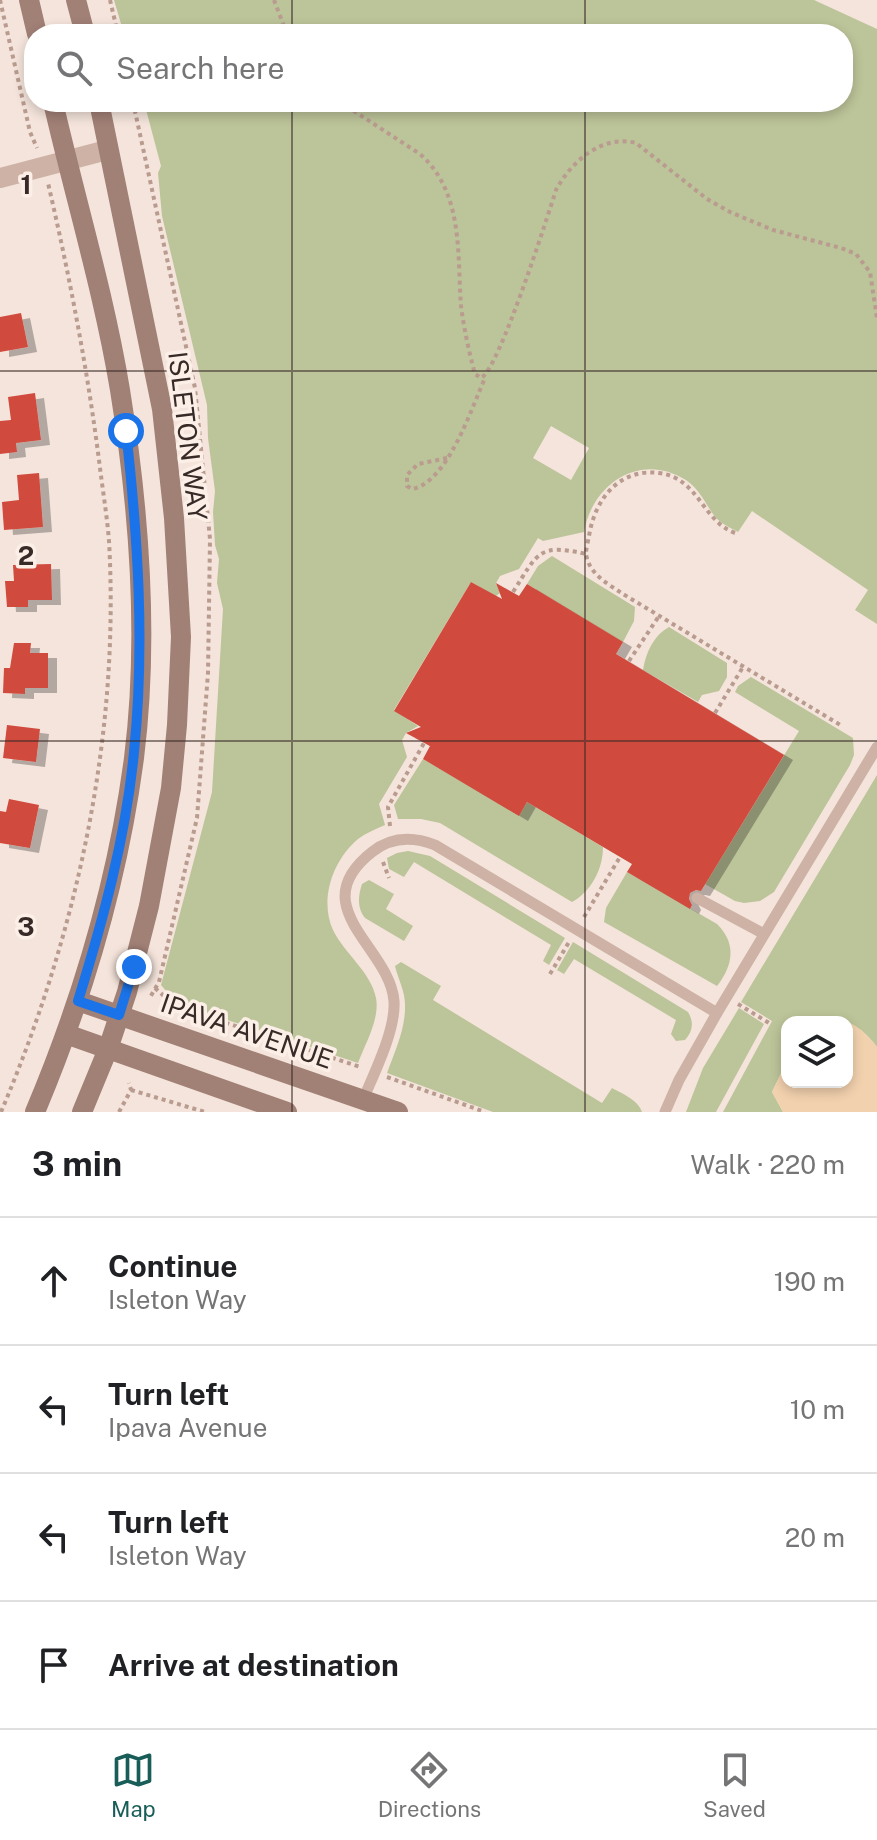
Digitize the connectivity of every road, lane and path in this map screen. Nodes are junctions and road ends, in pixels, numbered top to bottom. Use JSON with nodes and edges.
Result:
{"nodes":[{"id":1,"x":0,"y":0,"type":"edge"},
{"id":2,"x":29,"y":0,"type":"edge"},
{"id":3,"x":76,"y":0,"type":"edge"},
{"id":4,"x":110,"y":0,"type":"edge"},
{"id":5,"x":274,"y":0,"type":"edge"},
{"id":6,"x":35,"y":24,"type":"edge"},
{"id":7,"x":82,"y":24,"type":"edge"},
{"id":8,"x":116,"y":24,"type":"edge"},
{"id":9,"x":283,"y":24,"type":"edge"},
{"id":10,"x":24,"y":106,"type":"edge"},
{"id":11,"x":25,"y":112,"type":"edge"},
{"id":12,"x":55,"y":112,"type":"edge"},
{"id":13,"x":101,"y":112,"type":"edge"},
{"id":14,"x":355,"y":112,"type":"edge"},
{"id":15,"x":107,"y":150,"type":"junction"},
{"id":16,"x":66,"y":161,"type":"junction"},
{"id":17,"x":44,"y":166,"type":"junction"},
{"id":18,"x":0,"y":178,"type":"edge"},
{"id":19,"x":877,"y":318,"type":"edge"},
{"id":20,"x":486,"y":375,"type":"junction"},
{"id":21,"x":447,"y":458,"type":"junction"},
{"id":22,"x":735,"y":533,"type":"dead end"},
{"id":23,"x":586,"y":554,"type":"junction"},
{"id":24,"x":513,"y":592,"type":"dead end"},
{"id":25,"x":659,"y":616,"type":"junction"},
{"id":26,"x":629,"y":661,"type":"dead end"},
{"id":27,"x":743,"y":667,"type":"junction"},
{"id":28,"x":715,"y":713,"type":"dead end"},
{"id":29,"x":842,"y":726,"type":"dead end"},
{"id":30,"x":424,"y":743,"type":"dead end"},
{"id":31,"x":877,"y":747,"type":"edge"},
{"id":32,"x":390,"y":826,"type":"dead end"},
{"id":33,"x":697,"y":898,"type":"dead end"},
{"id":34,"x":764,"y":934,"type":"junction"},
{"id":35,"x":149,"y":999,"type":"dead end"},
{"id":36,"x":78,"y":1001,"type":"junction"},
{"id":37,"x":738,"y":1004,"type":"dead end"},
{"id":38,"x":717,"y":1013,"type":"junction"},
{"id":39,"x":119,"y":1015,"type":"junction"},
{"id":40,"x":769,"y":1023,"type":"dead end"},
{"id":41,"x":66,"y":1034,"type":"junction"},
{"id":42,"x":108,"y":1049,"type":"junction"},
{"id":43,"x":374,"y":1072,"type":"junction"},
{"id":44,"x":129,"y":1083,"type":"dead end"},
{"id":45,"x":131,"y":1090,"type":"junction"},
{"id":46,"x":363,"y":1100,"type":"junction"},
{"id":47,"x":1,"y":1112,"type":"edge"},
{"id":48,"x":35,"y":1112,"type":"edge"},
{"id":49,"x":82,"y":1112,"type":"edge"},
{"id":50,"x":119,"y":1112,"type":"edge"},
{"id":51,"x":205,"y":1112,"type":"edge"},
{"id":52,"x":287,"y":1112,"type":"edge"},
{"id":53,"x":398,"y":1112,"type":"edge"},
{"id":54,"x":485,"y":1112,"type":"edge"},
{"id":55,"x":665,"y":1112,"type":"edge"}],
"edges":[{"from":1,"to":10,"type":"path"},
{"from":2,"to":6,"type":"main road"},
{"from":3,"to":7,"type":"main road"},
{"from":4,"to":8,"type":"path"},
{"from":5,"to":9,"type":"path"},
{"from":11,"to":17,"type":"path"},
{"from":12,"to":16,"type":"main road"},
{"from":13,"to":15,"type":"main road","name":"ISLETON WAY"},
{"from":14,"to":20,"type":"path"},
{"from":15,"to":16,"type":"street"},
{"from":15,"to":39,"type":"main road","name":"ISLETON WAY"},
{"from":16,"to":17,"type":"street"},
{"from":16,"to":36,"type":"main road"},
{"from":17,"to":18,"type":"street"},
{"from":17,"to":47,"type":"path"},
{"from":19,"to":20,"type":"path"},
{"from":20,"to":21,"type":"path"},
{"from":21,"to":21,"type":"path"},
{"from":22,"to":23,"type":"path"},
{"from":23,"to":24,"type":"path"},
{"from":23,"to":25,"type":"path"},
{"from":25,"to":26,"type":"path"},
{"from":25,"to":27,"type":"path"},
{"from":27,"to":28,"type":"path"},
{"from":27,"to":29,"type":"path"},
{"from":30,"to":32,"type":"path"},
{"from":31,"to":34,"type":"lane"},
{"from":33,"to":34,"type":"lane"},
{"from":34,"to":38,"type":"lane"},
{"from":35,"to":43,"type":"path"},
{"from":36,"to":39,"type":"main road","name":"IPAVA AVENUE"},
{"from":36,"to":41,"type":"main road"},
{"from":37,"to":40,"type":"path"},
{"from":38,"to":43,"type":"lane"},
{"from":38,"to":55,"type":"lane"},
{"from":39,"to":42,"type":"main road","name":"ISLETON WAY"},
{"from":39,"to":46,"type":"main road","name":"IPAVA AVENUE"},
{"from":41,"to":42,"type":"main road"},
{"from":41,"to":48,"type":"main road"},
{"from":42,"to":49,"type":"main road","name":"ISLETON WAY"},
{"from":42,"to":52,"type":"main road"},
{"from":43,"to":46,"type":"lane"},
{"from":43,"to":54,"type":"path"},
{"from":44,"to":45,"type":"path"},
{"from":45,"to":50,"type":"path"},
{"from":45,"to":51,"type":"path"},
{"from":46,"to":53,"type":"main road","name":"IPAVA AVENUE"}]}
